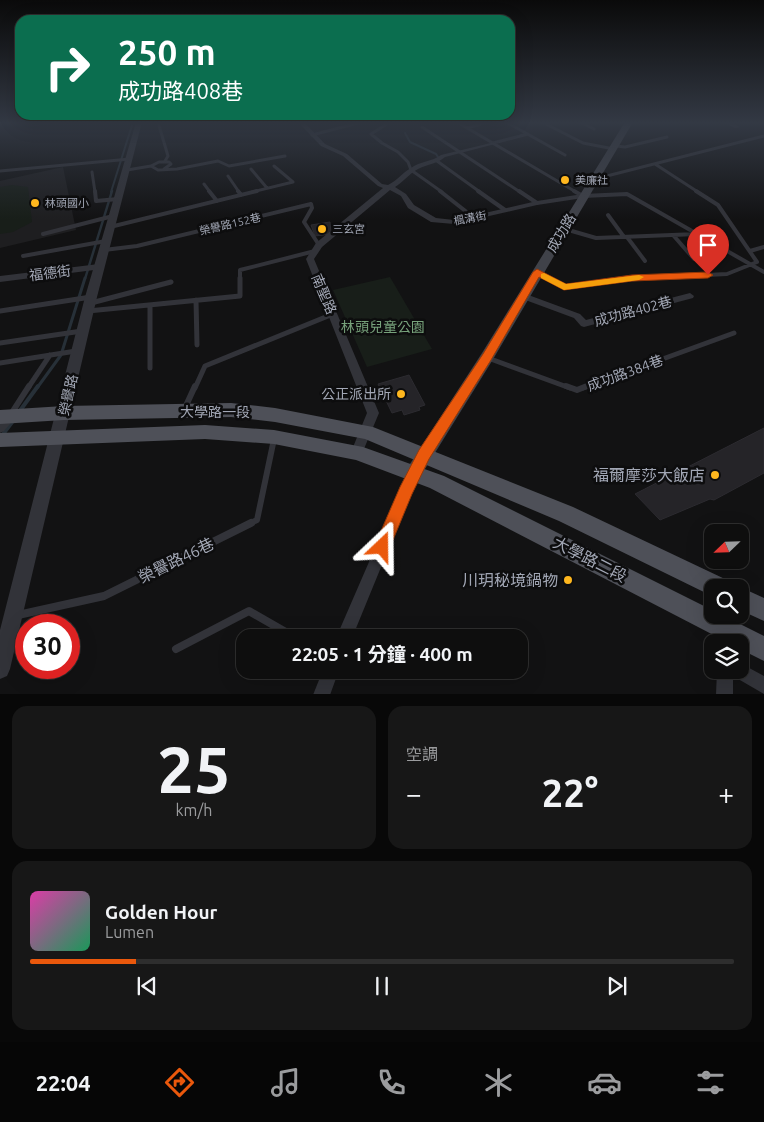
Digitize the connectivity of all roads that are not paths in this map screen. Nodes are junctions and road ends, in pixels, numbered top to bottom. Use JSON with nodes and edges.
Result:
{"nodes":[{"id":1,"x":131,"y":154,"type":"edge"},
{"id":2,"x":168,"y":154,"type":"edge"},
{"id":3,"x":344,"y":154,"type":"edge"},
{"id":4,"x":402,"y":154,"type":"edge"},
{"id":5,"x":448,"y":154,"type":"edge"},
{"id":6,"x":464,"y":154,"type":"edge"},
{"id":7,"x":512,"y":154,"type":"edge"},
{"id":8,"x":609,"y":154,"type":"edge"},
{"id":9,"x":693,"y":154,"type":"edge"},
{"id":10,"x":285,"y":156,"type":"dead end"},
{"id":11,"x":130,"y":159,"type":"junction"},
{"id":12,"x":165,"y":161,"type":"junction"},
{"id":13,"x":437,"y":161,"type":"junction"},
{"id":14,"x":655,"y":164,"type":"junction"},
{"id":15,"x":151,"y":166,"type":"junction"},
{"id":16,"x":274,"y":166,"type":"dead end"},
{"id":17,"x":164,"y":169,"type":"junction"},
{"id":18,"x":251,"y":169,"type":"dead end"},
{"id":19,"x":127,"y":170,"type":"junction"},
{"id":20,"x":411,"y":170,"type":"junction"},
{"id":21,"x":0,"y":171,"type":"edge"},
{"id":22,"x":92,"y":172,"type":"dead end"},
{"id":23,"x":228,"y":176,"type":"dead end"},
{"id":24,"x":594,"y":179,"type":"junction"},
{"id":25,"x":204,"y":184,"type":"dead end"},
{"id":26,"x":390,"y":187,"type":"junction"},
{"id":27,"x":267,"y":188,"type":"junction"},
{"id":28,"x":241,"y":195,"type":"junction"},
{"id":29,"x":583,"y":196,"type":"junction"},
{"id":30,"x":118,"y":199,"type":"junction"},
{"id":31,"x":217,"y":201,"type":"junction"},
{"id":32,"x":537,"y":203,"type":"junction"},
{"id":33,"x":505,"y":210,"type":"junction"},
{"id":34,"x":608,"y":215,"type":"dead end"},
{"id":35,"x":473,"y":217,"type":"junction"},
{"id":36,"x":112,"y":222,"type":"junction"},
{"id":37,"x":565,"y":229,"type":"junction"},
{"id":38,"x":43,"y":234,"type":"dead end"},
{"id":39,"x":698,"y":234,"type":"junction"},
{"id":40,"x":673,"y":235,"type":"junction"},
{"id":41,"x":625,"y":237,"type":"junction"},
{"id":42,"x":104,"y":246,"type":"junction"},
{"id":43,"x":764,"y":246,"type":"edge"},
{"id":44,"x":317,"y":248,"type":"junction"},
{"id":45,"x":750,"y":252,"type":"junction"},
{"id":46,"x":23,"y":256,"type":"dead end"},
{"id":47,"x":694,"y":259,"type":"dead end"},
{"id":48,"x":645,"y":261,"type":"dead end"},
{"id":49,"x":752,"y":265,"type":"junction"},
{"id":50,"x":99,"y":267,"type":"junction"},
{"id":51,"x":537,"y":272,"type":"junction"},
{"id":52,"x":764,"y":272,"type":"edge"},
{"id":53,"x":0,"y":279,"type":"edge"},
{"id":54,"x":171,"y":282,"type":"dead end"},
{"id":55,"x":523,"y":296,"type":"junction"},
{"id":56,"x":690,"y":296,"type":"dead end"},
{"id":57,"x":196,"y":300,"type":"junction"},
{"id":58,"x":89,"y":304,"type":"junction"},
{"id":59,"x":150,"y":305,"type":"junction"},
{"id":60,"x":0,"y":311,"type":"edge"},
{"id":61,"x":333,"y":314,"type":"junction"},
{"id":62,"x":83,"y":330,"type":"junction"},
{"id":63,"x":734,"y":333,"type":"dead end"},
{"id":64,"x":0,"y":343,"type":"edge"},
{"id":65,"x":197,"y":345,"type":"dead end"},
{"id":66,"x":78,"y":350,"type":"junction"},
{"id":67,"x":50,"y":355,"type":"junction"},
{"id":68,"x":487,"y":357,"type":"junction"},
{"id":69,"x":0,"y":363,"type":"edge"},
{"id":70,"x":150,"y":368,"type":"dead end"},
{"id":71,"x":183,"y":412,"type":"junction"},
{"id":72,"x":64,"y":413,"type":"junction"},
{"id":73,"x":3,"y":421,"type":"edge"},
{"id":74,"x":367,"y":432,"type":"junction"},
{"id":75,"x":58,"y":436,"type":"junction"},
{"id":76,"x":274,"y":437,"type":"junction"},
{"id":77,"x":0,"y":440,"type":"edge"},
{"id":78,"x":357,"y":452,"type":"junction"},
{"id":79,"x":419,"y":464,"type":"junction"},
{"id":80,"x":704,"y":581,"type":"edge"},
{"id":81,"x":749,"y":602,"type":"edge"},
{"id":82,"x":764,"y":610,"type":"edge"},
{"id":83,"x":12,"y":616,"type":"junction"},
{"id":84,"x":280,"y":629,"type":"edge"},
{"id":85,"x":348,"y":629,"type":"edge"},
{"id":86,"x":724,"y":634,"type":"edge"},
{"id":87,"x":749,"y":644,"type":"edge"},
{"id":88,"x":3,"y":646,"type":"edge"},
{"id":89,"x":176,"y":649,"type":"dead end"},
{"id":90,"x":764,"y":649,"type":"edge"},
{"id":91,"x":0,"y":669,"type":"edge"},
{"id":92,"x":749,"y":677,"type":"edge"},
{"id":93,"x":327,"y":679,"type":"edge"},
{"id":94,"x":725,"y":679,"type":"edge"},
{"id":95,"x":764,"y":686,"type":"edge"},
{"id":96,"x":321,"y":694,"type":"edge"},
{"id":97,"x":724,"y":694,"type":"edge"}],
"edges":[{"from":1,"to":11,"type":"street","name":"榮譽路"},
{"from":2,"to":12,"type":"lane"},
{"from":3,"to":26,"type":"street","name":"楓溝街"},
{"from":4,"to":20,"type":"lane"},
{"from":5,"to":13,"type":"street"},
{"from":6,"to":32,"type":"lane"},
{"from":7,"to":29,"type":"lane"},
{"from":8,"to":24,"type":"main road","name":"成功路"},
{"from":9,"to":14,"type":"lane"},
{"from":10,"to":17,"type":"lane"},
{"from":11,"to":19,"type":"street","name":"榮譽路"},
{"from":11,"to":21,"type":"lane"},
{"from":12,"to":15,"type":"lane"},
{"from":12,"to":17,"type":"lane"},
{"from":13,"to":20,"type":"street"},
{"from":13,"to":33,"type":"lane"},
{"from":14,"to":24,"type":"lane"},
{"from":14,"to":45,"type":"lane"},
{"from":15,"to":17,"type":"lane"},
{"from":15,"to":19,"type":"lane"},
{"from":16,"to":27,"type":"lane"},
{"from":18,"to":27,"type":"lane"},
{"from":19,"to":30,"type":"street","name":"榮譽路"},
{"from":20,"to":26,"type":"street"},
{"from":20,"to":35,"type":"lane"},
{"from":22,"to":30,"type":"lane"},
{"from":23,"to":28,"type":"lane"},
{"from":24,"to":29,"type":"main road","name":"成功路"},
{"from":25,"to":31,"type":"lane"},
{"from":26,"to":35,"type":"street","name":"楓溝街"},
{"from":26,"to":44,"type":"street"},
{"from":27,"to":28,"type":"lane"},
{"from":28,"to":31,"type":"lane"},
{"from":29,"to":32,"type":"street","name":"楓溝街"},
{"from":29,"to":37,"type":"main road","name":"成功路"},
{"from":29,"to":39,"type":"lane"},
{"from":30,"to":36,"type":"street","name":"榮譽路"},
{"from":31,"to":36,"type":"lane"},
{"from":32,"to":33,"type":"street","name":"楓溝街"},
{"from":33,"to":35,"type":"street","name":"楓溝街"},
{"from":34,"to":41,"type":"lane"},
{"from":36,"to":38,"type":"lane"},
{"from":36,"to":42,"type":"street","name":"榮譽路"},
{"from":37,"to":41,"type":"lane"},
{"from":37,"to":51,"type":"main road","name":"成功路"},
{"from":39,"to":40,"type":"lane"},
{"from":39,"to":49,"type":"lane"},
{"from":40,"to":41,"type":"lane"},
{"from":40,"to":47,"type":"lane"},
{"from":41,"to":48,"type":"lane"},
{"from":42,"to":44,"type":"lane","name":"榮譽路152巷"},
{"from":42,"to":46,"type":"lane"},
{"from":42,"to":50,"type":"street","name":"榮譽路"},
{"from":43,"to":45,"type":"lane"},
{"from":44,"to":57,"type":"lane"},
{"from":44,"to":61,"type":"street","name":"南聖路"},
{"from":45,"to":49,"type":"lane"},
{"from":49,"to":51,"type":"lane"},
{"from":49,"to":52,"type":"lane"},
{"from":50,"to":53,"type":"street","name":"福德街"},
{"from":50,"to":58,"type":"street","name":"榮譽路"},
{"from":51,"to":55,"type":"main road","name":"成功路"},
{"from":54,"to":58,"type":"lane"},
{"from":55,"to":56,"type":"street","name":"成功路402巷"},
{"from":55,"to":68,"type":"main road","name":"成功路"},
{"from":57,"to":59,"type":"lane"},
{"from":57,"to":65,"type":"lane"},
{"from":58,"to":59,"type":"lane"},
{"from":58,"to":60,"type":"lane"},
{"from":58,"to":62,"type":"street","name":"榮譽路"},
{"from":59,"to":70,"type":"lane"},
{"from":61,"to":71,"type":"lane"},
{"from":61,"to":74,"type":"street","name":"南聖路"},
{"from":62,"to":64,"type":"lane"},
{"from":62,"to":66,"type":"street","name":"榮譽路"},
{"from":63,"to":68,"type":"lane","name":"成功路384巷"},
{"from":66,"to":67,"type":"lane"},
{"from":66,"to":72,"type":"street","name":"榮譽路"},
{"from":67,"to":69,"type":"lane"},
{"from":67,"to":73,"type":"lane"},
{"from":68,"to":79,"type":"main road","name":"成功路"},
{"from":71,"to":72,"type":"main road","name":"大學路一段"},
{"from":71,"to":74,"type":"main road","name":"大學路一段"},
{"from":72,"to":73,"type":"main road","name":"大學路一段"},
{"from":72,"to":75,"type":"street","name":"榮譽路"},
{"from":74,"to":78,"type":"street","name":"南聖路"},
{"from":74,"to":79,"type":"main road","name":"大學路一段"},
{"from":75,"to":76,"type":"main road","name":"大學路一段"},
{"from":75,"to":77,"type":"main road","name":"大學路一段"},
{"from":75,"to":83,"type":"street","name":"榮譽路"},
{"from":76,"to":78,"type":"main road","name":"大學路一段"},
{"from":76,"to":83,"type":"lane","name":"榮譽路46巷"},
{"from":78,"to":79,"type":"main road","name":"大學路一段"},
{"from":79,"to":80,"type":"main road","name":"大學路二段"},
{"from":79,"to":85,"type":"street","name":"成功路"},
{"from":79,"to":86,"type":"main road","name":"大學路二段"},
{"from":81,"to":82,"type":"main road"},
{"from":83,"to":88,"type":"street","name":"榮譽路"},
{"from":84,"to":89,"type":"lane"},
{"from":87,"to":90,"type":"main road","name":"大學路二段"},
{"from":88,"to":91,"type":"street","name":"榮譽路"},
{"from":92,"to":95,"type":"street"},
{"from":93,"to":96,"type":"street"},
{"from":94,"to":97,"type":"street"}]}
